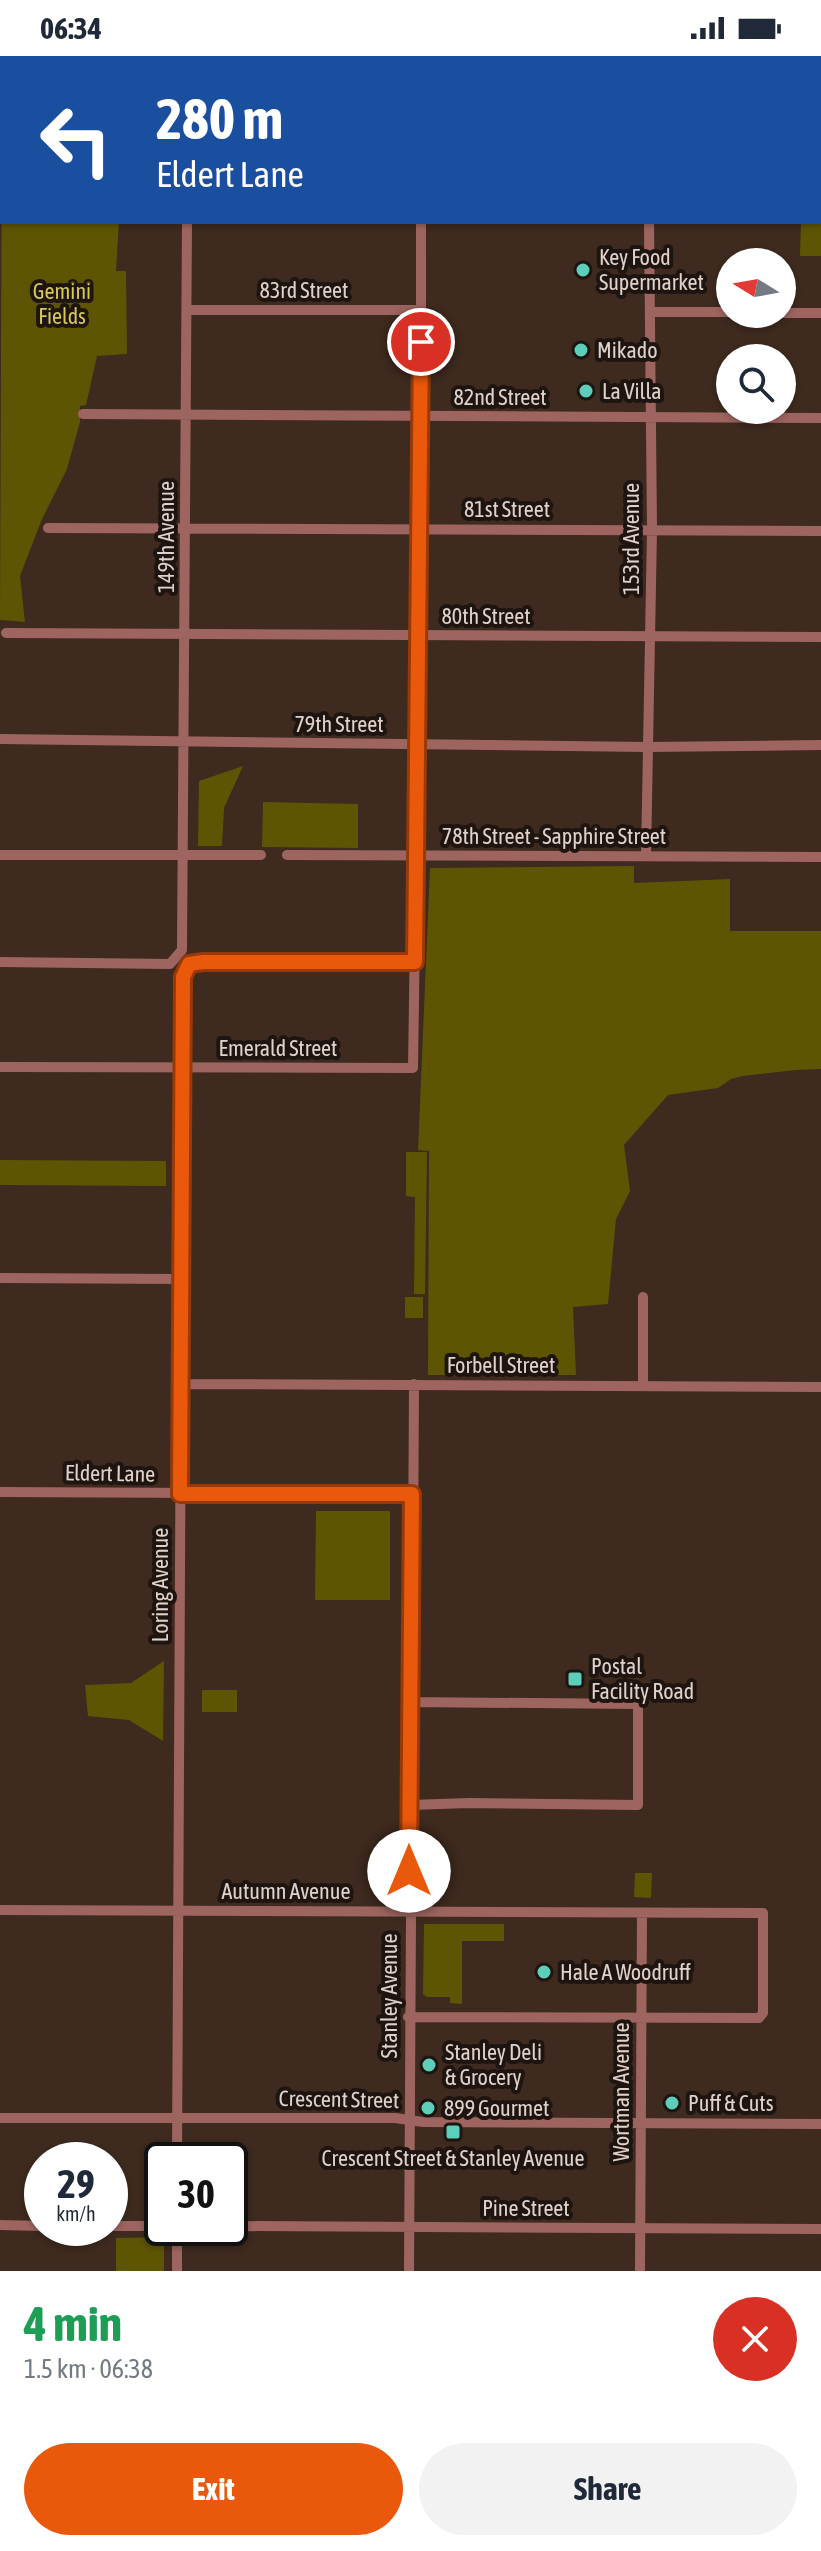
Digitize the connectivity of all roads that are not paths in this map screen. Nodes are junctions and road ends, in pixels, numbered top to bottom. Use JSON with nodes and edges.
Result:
{"nodes":[{"id":1,"x":187,"y":224,"type":"edge"},
{"id":2,"x":421,"y":224,"type":"edge"},
{"id":3,"x":649,"y":224,"type":"edge"},
{"id":4,"x":187,"y":310,"type":"junction"},
{"id":5,"x":421,"y":310,"type":"junction"},
{"id":6,"x":650,"y":312,"type":"junction"},
{"id":7,"x":716,"y":312,"type":"edge"},
{"id":8,"x":796,"y":313,"type":"edge"},
{"id":9,"x":821,"y":313,"type":"edge"},
{"id":10,"x":83,"y":414,"type":"dead end"},
{"id":11,"x":187,"y":415,"type":"junction"},
{"id":12,"x":421,"y":416,"type":"junction"},
{"id":13,"x":651,"y":416,"type":"junction"},
{"id":14,"x":821,"y":418,"type":"edge"},
{"id":15,"x":48,"y":528,"type":"dead end"},
{"id":16,"x":186,"y":528,"type":"junction"},
{"id":17,"x":421,"y":529,"type":"junction"},
{"id":18,"x":652,"y":530,"type":"junction"},
{"id":19,"x":821,"y":531,"type":"edge"},
{"id":20,"x":6,"y":633,"type":"dead end"},
{"id":21,"x":185,"y":634,"type":"junction"},
{"id":22,"x":418,"y":635,"type":"junction"},
{"id":23,"x":650,"y":636,"type":"junction"},
{"id":24,"x":821,"y":637,"type":"edge"},
{"id":25,"x":0,"y":739,"type":"edge"},
{"id":26,"x":185,"y":743,"type":"junction"},
{"id":27,"x":417,"y":744,"type":"junction"},
{"id":28,"x":821,"y":745,"type":"edge"},
{"id":29,"x":647,"y":747,"type":"junction"},
{"id":30,"x":184,"y":853,"type":"junction"},
{"id":31,"x":0,"y":855,"type":"edge"},
{"id":32,"x":261,"y":855,"type":"dead end"},
{"id":33,"x":287,"y":855,"type":"dead end"},
{"id":34,"x":414,"y":856,"type":"junction"},
{"id":35,"x":646,"y":856,"type":"junction"},
{"id":36,"x":821,"y":857,"type":"edge"},
{"id":37,"x":0,"y":962,"type":"edge"},
{"id":38,"x":415,"y":962,"type":"junction"},
{"id":39,"x":0,"y":1067,"type":"edge"},
{"id":40,"x":183,"y":1069,"type":"junction"},
{"id":41,"x":0,"y":1278,"type":"edge"},
{"id":42,"x":182,"y":1279,"type":"junction"},
{"id":43,"x":643,"y":1297,"type":"dead end"},
{"id":44,"x":181,"y":1384,"type":"junction"},
{"id":45,"x":414,"y":1384,"type":"junction"},
{"id":46,"x":643,"y":1386,"type":"junction"},
{"id":47,"x":821,"y":1387,"type":"edge"},
{"id":48,"x":0,"y":1492,"type":"edge"},
{"id":49,"x":180,"y":1494,"type":"junction"},
{"id":50,"x":412,"y":1494,"type":"junction"},
{"id":51,"x":410,"y":1702,"type":"junction"},
{"id":52,"x":410,"y":1805,"type":"junction"},
{"id":53,"x":0,"y":1910,"type":"edge"},
{"id":54,"x":178,"y":1911,"type":"junction"},
{"id":55,"x":409,"y":1911,"type":"junction"},
{"id":56,"x":642,"y":1913,"type":"junction"},
{"id":57,"x":408,"y":2017,"type":"junction"},
{"id":58,"x":641,"y":2018,"type":"junction"},
{"id":59,"x":178,"y":2117,"type":"junction"},
{"id":60,"x":0,"y":2118,"type":"edge"},
{"id":61,"x":409,"y":2120,"type":"junction"},
{"id":62,"x":641,"y":2123,"type":"junction"},
{"id":63,"x":821,"y":2124,"type":"edge"},
{"id":64,"x":177,"y":2142,"type":"edge"},
{"id":65,"x":0,"y":2225,"type":"edge"},
{"id":66,"x":24,"y":2226,"type":"edge"},
{"id":67,"x":248,"y":2226,"type":"edge"},
{"id":68,"x":409,"y":2227,"type":"junction"},
{"id":69,"x":641,"y":2228,"type":"junction"},
{"id":70,"x":821,"y":2229,"type":"edge"},
{"id":71,"x":177,"y":2246,"type":"edge"},
{"id":72,"x":177,"y":2271,"type":"edge"},
{"id":73,"x":409,"y":2271,"type":"edge"},
{"id":74,"x":640,"y":2271,"type":"edge"}],
"edges":[{"from":1,"to":4,"type":"street","name":"149th Avenue"},
{"from":2,"to":5,"type":"street"},
{"from":3,"to":6,"type":"street","name":"153rd Avenue"},
{"from":4,"to":5,"type":"street","name":"83rd Street"},
{"from":4,"to":11,"type":"street","name":"149th Avenue"},
{"from":5,"to":12,"type":"street"},
{"from":6,"to":7,"type":"street"},
{"from":6,"to":13,"type":"street","name":"153rd Avenue"},
{"from":8,"to":9,"type":"street"},
{"from":10,"to":11,"type":"street","name":"82nd Street"},
{"from":11,"to":12,"type":"street","name":"82nd Street"},
{"from":11,"to":16,"type":"street","name":"149th Avenue"},
{"from":12,"to":13,"type":"street","name":"82nd Street"},
{"from":12,"to":17,"type":"street"},
{"from":13,"to":14,"type":"street","name":"82nd Street"},
{"from":13,"to":18,"type":"street","name":"153rd Avenue"},
{"from":15,"to":16,"type":"street","name":"81st Street"},
{"from":16,"to":17,"type":"street","name":"81st Street"},
{"from":16,"to":21,"type":"street","name":"149th Avenue"},
{"from":17,"to":18,"type":"street","name":"81st Street"},
{"from":17,"to":22,"type":"street"},
{"from":18,"to":19,"type":"street","name":"81st Street"},
{"from":18,"to":23,"type":"street","name":"153rd Avenue"},
{"from":20,"to":21,"type":"street","name":"80th Street"},
{"from":21,"to":22,"type":"street","name":"80th Street"},
{"from":21,"to":26,"type":"street","name":"149th Avenue"},
{"from":22,"to":23,"type":"street","name":"80th Street"},
{"from":22,"to":27,"type":"street"},
{"from":23,"to":24,"type":"street","name":"80th Street"},
{"from":23,"to":29,"type":"street","name":"153rd Avenue"},
{"from":25,"to":26,"type":"street","name":"79th Street"},
{"from":26,"to":27,"type":"street","name":"79th Street"},
{"from":26,"to":30,"type":"street","name":"149th Avenue"},
{"from":27,"to":29,"type":"street","name":"79th Street"},
{"from":27,"to":34,"type":"street"},
{"from":28,"to":29,"type":"street","name":"79th Street"},
{"from":29,"to":35,"type":"street","name":"153rd Avenue"},
{"from":30,"to":31,"type":"street"},
{"from":30,"to":32,"type":"street"},
{"from":30,"to":37,"type":"street"},
{"from":33,"to":34,"type":"street","name":"78th Street - Sapphire Street"},
{"from":34,"to":35,"type":"street","name":"78th Street - Sapphire Street"},
{"from":34,"to":38,"type":"street"},
{"from":35,"to":36,"type":"street","name":"78th Street - Sapphire Street"},
{"from":38,"to":40,"type":"street","name":"Loring Avenue"},
{"from":38,"to":40,"type":"street","name":"Emerald Street"},
{"from":39,"to":40,"type":"street","name":"Emerald Street"},
{"from":40,"to":42,"type":"street","name":"Loring Avenue"},
{"from":41,"to":42,"type":"street"},
{"from":42,"to":44,"type":"street","name":"Loring Avenue"},
{"from":43,"to":46,"type":"street"},
{"from":44,"to":45,"type":"street","name":"Forbell Street"},
{"from":44,"to":49,"type":"street","name":"Loring Avenue"},
{"from":45,"to":46,"type":"street","name":"Forbell Street"},
{"from":45,"to":50,"type":"street","name":"Stanley Avenue"},
{"from":46,"to":47,"type":"street","name":"Forbell Street"},
{"from":48,"to":49,"type":"street","name":"Eldert Lane"},
{"from":49,"to":50,"type":"street","name":"Eldert Lane"},
{"from":49,"to":54,"type":"street","name":"Loring Avenue"},
{"from":50,"to":51,"type":"street","name":"Stanley Avenue"},
{"from":51,"to":52,"type":"street","name":"Stanley Avenue"},
{"from":51,"to":52,"type":"street"},
{"from":52,"to":55,"type":"street","name":"Stanley Avenue"},
{"from":53,"to":54,"type":"street","name":"Autumn Avenue"},
{"from":54,"to":55,"type":"street","name":"Autumn Avenue"},
{"from":54,"to":59,"type":"street","name":"Loring Avenue"},
{"from":55,"to":56,"type":"street","name":"Autumn Avenue"},
{"from":55,"to":57,"type":"street","name":"Stanley Avenue"},
{"from":56,"to":58,"type":"street","name":"Wortman Avenue"},
{"from":56,"to":58,"type":"street","name":"Autumn Avenue"},
{"from":57,"to":58,"type":"street"},
{"from":57,"to":61,"type":"street","name":"Stanley Avenue"},
{"from":58,"to":62,"type":"street","name":"Wortman Avenue"},
{"from":59,"to":60,"type":"street","name":"Crescent Street"},
{"from":59,"to":61,"type":"street","name":"Crescent Street"},
{"from":59,"to":64,"type":"street","name":"Loring Avenue"},
{"from":61,"to":62,"type":"street","name":"Crescent Street"},
{"from":61,"to":68,"type":"street","name":"Stanley Avenue"},
{"from":62,"to":63,"type":"street","name":"Crescent Street"},
{"from":62,"to":69,"type":"street","name":"Wortman Avenue"},
{"from":65,"to":66,"type":"street"},
{"from":67,"to":68,"type":"street","name":"Pine Street"},
{"from":68,"to":69,"type":"street","name":"Pine Street"},
{"from":68,"to":73,"type":"street","name":"Stanley Avenue"},
{"from":69,"to":70,"type":"street","name":"Pine Street"},
{"from":69,"to":74,"type":"street","name":"Wortman Avenue"},
{"from":71,"to":72,"type":"street"}]}
